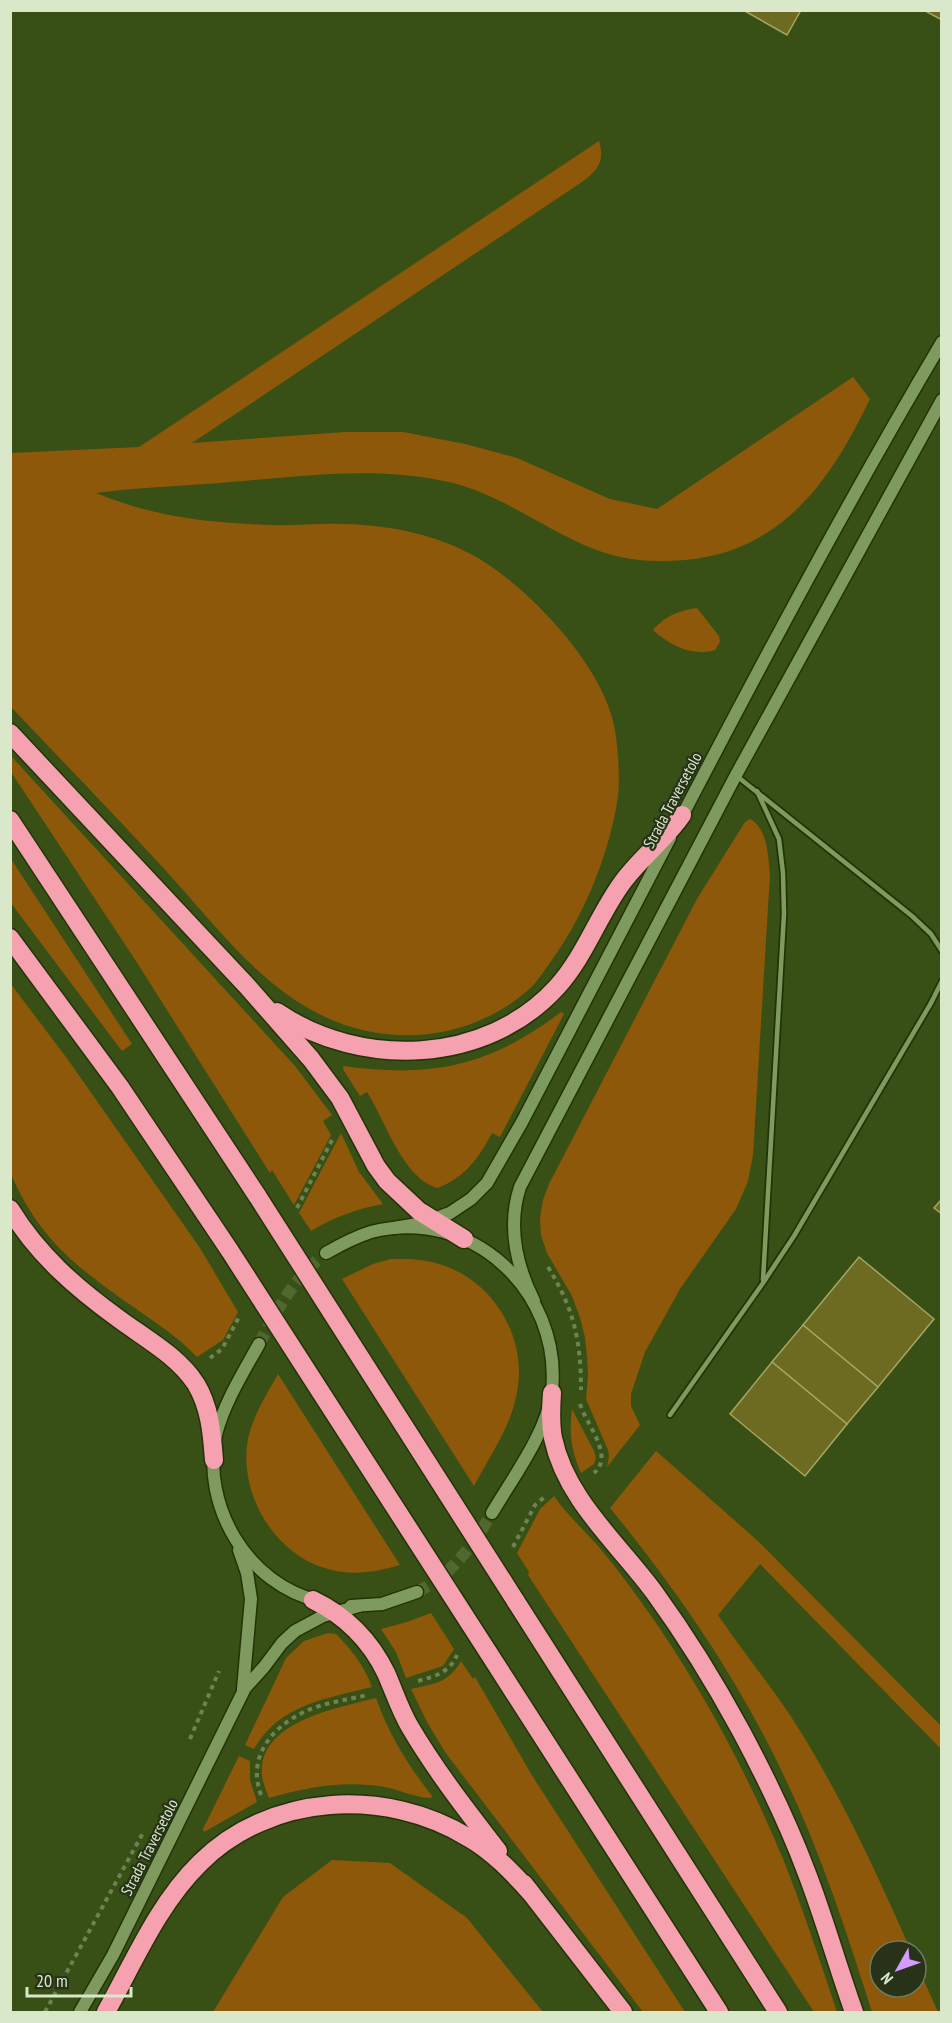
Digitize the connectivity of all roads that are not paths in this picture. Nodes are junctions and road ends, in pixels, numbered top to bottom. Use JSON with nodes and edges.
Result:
{"nodes":[{"id":1,"x":942,"y":342,"type":"edge"},
{"id":2,"x":942,"y":400,"type":"edge"},
{"id":3,"x":10,"y":733,"type":"edge"},
{"id":4,"x":736,"y":775,"type":"junction"},
{"id":5,"x":757,"y":791,"type":"junction"},
{"id":6,"x":682,"y":815,"type":"junction"},
{"id":7,"x":10,"y":820,"type":"edge"},
{"id":8,"x":10,"y":938,"type":"edge"},
{"id":9,"x":942,"y":951,"type":"edge"},
{"id":10,"x":942,"y":981,"type":"edge"},
{"id":11,"x":247,"y":986,"type":"junction"},
{"id":12,"x":10,"y":1209,"type":"edge"},
{"id":13,"x":432,"y":1220,"type":"junction"},
{"id":14,"x":394,"y":1228,"type":"junction"},
{"id":15,"x":464,"y":1239,"type":"junction"},
{"id":16,"x":326,"y":1253,"type":"tunnel mouth"},
{"id":17,"x":763,"y":1283,"type":"junction"},
{"id":18,"x":534,"y":1301,"type":"junction"},
{"id":19,"x":259,"y":1344,"type":"tunnel mouth"},
{"id":20,"x":552,"y":1393,"type":"junction"},
{"id":21,"x":670,"y":1414,"type":"dead end"},
{"id":22,"x":214,"y":1460,"type":"junction"},
{"id":23,"x":492,"y":1514,"type":"tunnel mouth"},
{"id":24,"x":228,"y":1526,"type":"junction"},
{"id":25,"x":417,"y":1592,"type":"tunnel mouth"},
{"id":26,"x":313,"y":1600,"type":"junction"},
{"id":27,"x":359,"y":1606,"type":"junction"},
{"id":28,"x":334,"y":1612,"type":"junction"},
{"id":29,"x":242,"y":1693,"type":"junction"},
{"id":30,"x":530,"y":1892,"type":"junction"},
{"id":31,"x":80,"y":2013,"type":"edge"},
{"id":32,"x":106,"y":2013,"type":"edge"},
{"id":33,"x":623,"y":2013,"type":"edge"},
{"id":34,"x":719,"y":2013,"type":"edge"},
{"id":35,"x":778,"y":2013,"type":"edge"},
{"id":36,"x":854,"y":2013,"type":"edge"}],
"edges":[{"from":1,"to":6,"type":"main road","name":"Strada Traversetolo"},
{"from":2,"to":4,"type":"main road","name":"Strada Traversetolo"},
{"from":3,"to":11,"type":"highway"},
{"from":4,"to":5,"type":"lane"},
{"from":4,"to":18,"type":"main road","name":"Strada Traversetolo"},
{"from":5,"to":9,"type":"lane"},
{"from":5,"to":17,"type":"lane"},
{"from":6,"to":11,"type":"highway"},
{"from":6,"to":13,"type":"main road","name":"Strada Traversetolo"},
{"from":7,"to":35,"type":"highway","bridge":true},
{"from":8,"to":34,"type":"highway","bridge":true},
{"from":10,"to":17,"type":"lane"},
{"from":11,"to":13,"type":"highway"},
{"from":12,"to":22,"type":"highway"},
{"from":13,"to":14,"type":"main road","name":"Strada Traversetolo"},
{"from":13,"to":15,"type":"highway"},
{"from":14,"to":15,"type":"main road","name":"Strada Traversetolo"},
{"from":14,"to":16,"type":"main road","name":"Strada Traversetolo"},
{"from":15,"to":18,"type":"main road","name":"Strada Traversetolo"},
{"from":17,"to":21,"type":"lane"},
{"from":18,"to":20,"type":"main road","name":"Strada Traversetolo"},
{"from":19,"to":22,"type":"main road"},
{"from":20,"to":23,"type":"main road","name":"Strada Traversetolo"},
{"from":20,"to":36,"type":"highway"},
{"from":22,"to":24,"type":"main road"},
{"from":24,"to":26,"type":"main road"},
{"from":24,"to":29,"type":"main road"},
{"from":25,"to":27,"type":"main road"},
{"from":26,"to":27,"type":"main road"},
{"from":26,"to":28,"type":"highway"},
{"from":27,"to":28,"type":"main road"},
{"from":28,"to":29,"type":"main road"},
{"from":28,"to":30,"type":"highway"},
{"from":29,"to":31,"type":"main road","name":"Strada Traversetolo"},
{"from":30,"to":32,"type":"highway"},
{"from":30,"to":33,"type":"highway"}]}
